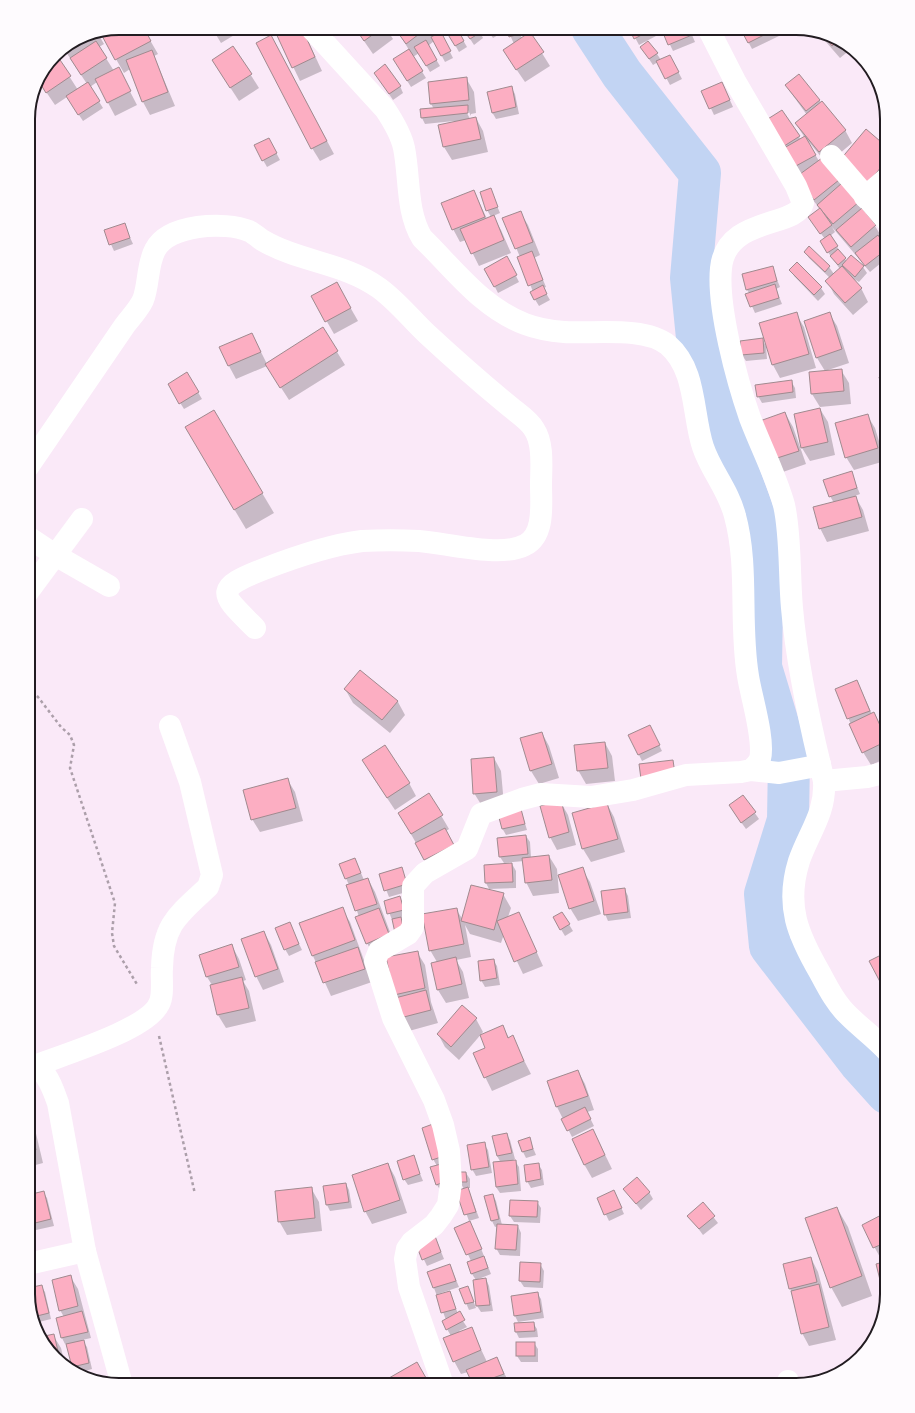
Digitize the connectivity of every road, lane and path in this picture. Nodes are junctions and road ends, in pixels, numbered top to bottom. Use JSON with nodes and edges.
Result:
{"nodes":[{"id":1,"x":317,"y":35,"type":"edge"},
{"id":2,"x":712,"y":35,"type":"edge"},
{"id":3,"x":831,"y":156,"type":"dead end"},
{"id":4,"x":880,"y":184,"type":"edge"},
{"id":5,"x":865,"y":197,"type":"junction"},
{"id":6,"x":880,"y":213,"type":"edge"},
{"id":7,"x":35,"y":457,"type":"edge"},
{"id":8,"x":82,"y":519,"type":"dead end"},
{"id":9,"x":35,"y":542,"type":"edge"},
{"id":10,"x":55,"y":555,"type":"junction"},
{"id":11,"x":35,"y":582,"type":"edge"},
{"id":12,"x":109,"y":586,"type":"dead end"},
{"id":13,"x":255,"y":628,"type":"dead end"},
{"id":14,"x":35,"y":694,"type":"edge"},
{"id":15,"x":170,"y":726,"type":"dead end"},
{"id":16,"x":751,"y":770,"type":"junction"},
{"id":17,"x":818,"y":771,"type":"junction"},
{"id":18,"x":880,"y":774,"type":"edge"},
{"id":19,"x":154,"y":1011,"type":"junction"},
{"id":20,"x":880,"y":1045,"type":"edge"},
{"id":21,"x":35,"y":1065,"type":"edge"},
{"id":22,"x":35,"y":1068,"type":"edge"},
{"id":23,"x":195,"y":1194,"type":"dead end"},
{"id":24,"x":85,"y":1251,"type":"junction"},
{"id":25,"x":35,"y":1262,"type":"edge"},
{"id":26,"x":120,"y":1378,"type":"edge"},
{"id":27,"x":441,"y":1378,"type":"edge"}],
"edges":[{"from":1,"to":16,"type":"street"},
{"from":2,"to":17,"type":"street"},
{"from":3,"to":5,"type":"street"},
{"from":4,"to":5,"type":"street"},
{"from":5,"to":6,"type":"street"},
{"from":7,"to":13,"type":"street"},
{"from":8,"to":10,"type":"street"},
{"from":9,"to":10,"type":"street"},
{"from":10,"to":11,"type":"street"},
{"from":10,"to":12,"type":"street"},
{"from":14,"to":19,"type":"path"},
{"from":15,"to":19,"type":"street"},
{"from":16,"to":17,"type":"street"},
{"from":16,"to":27,"type":"street"},
{"from":17,"to":18,"type":"street"},
{"from":17,"to":20,"type":"street"},
{"from":19,"to":21,"type":"street"},
{"from":19,"to":23,"type":"path"},
{"from":22,"to":24,"type":"street"},
{"from":24,"to":25,"type":"street"},
{"from":24,"to":26,"type":"street"}]}
